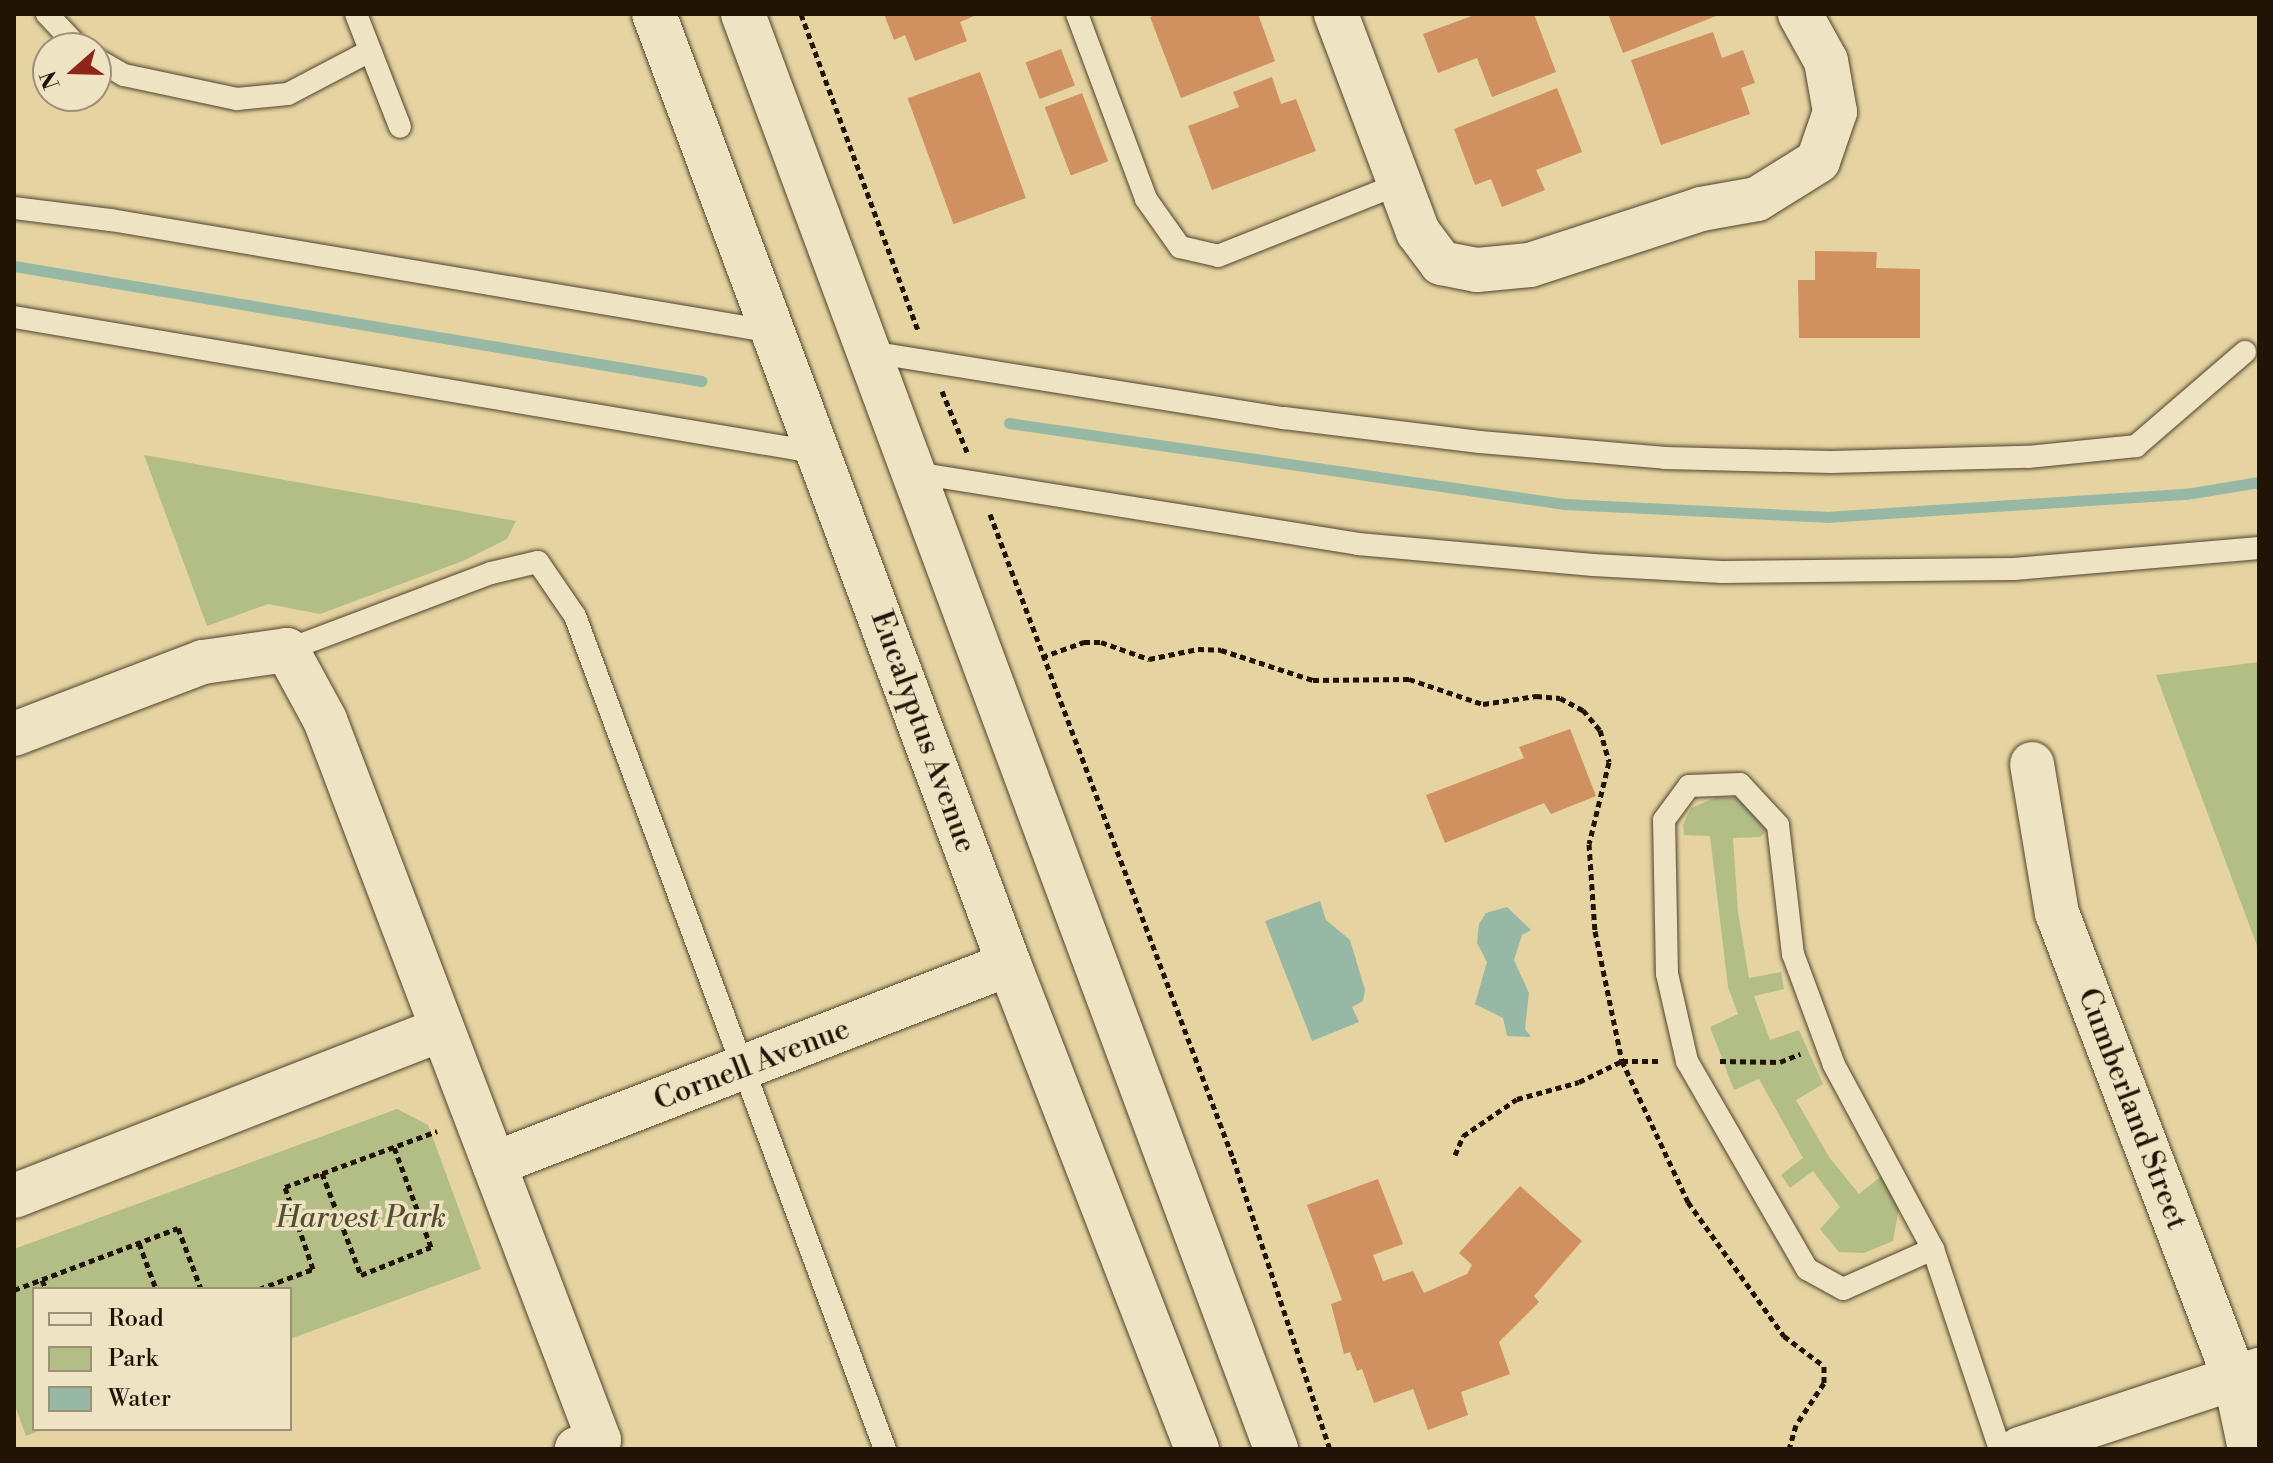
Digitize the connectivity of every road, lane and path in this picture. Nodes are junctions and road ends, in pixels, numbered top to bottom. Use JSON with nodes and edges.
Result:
{"nodes":[{"id":1,"x":47,"y":14,"type":"edge"},
{"id":2,"x":356,"y":14,"type":"edge"},
{"id":3,"x":654,"y":14,"type":"edge"},
{"id":4,"x":743,"y":14,"type":"edge"},
{"id":5,"x":801,"y":14,"type":"edge"},
{"id":6,"x":1077,"y":14,"type":"edge"},
{"id":7,"x":1336,"y":14,"type":"edge"},
{"id":8,"x":1800,"y":14,"type":"edge"},
{"id":9,"x":64,"y":32,"type":"edge"},
{"id":10,"x":370,"y":51,"type":"junction"},
{"id":11,"x":112,"y":68,"type":"edge"},
{"id":12,"x":400,"y":127,"type":"dead end"},
{"id":13,"x":1399,"y":184,"type":"junction"},
{"id":14,"x":14,"y":208,"type":"edge"},
{"id":15,"x":14,"y":317,"type":"edge"},
{"id":16,"x":774,"y":332,"type":"junction"},
{"id":17,"x":870,"y":352,"type":"junction"},
{"id":18,"x":2245,"y":352,"type":"dead end"},
{"id":19,"x":929,"y":361,"type":"junction"},
{"id":20,"x":820,"y":453,"type":"junction"},
{"id":21,"x":916,"y":473,"type":"junction"},
{"id":22,"x":979,"y":482,"type":"junction"},
{"id":23,"x":2259,"y":548,"type":"edge"},
{"id":24,"x":287,"y":650,"type":"junction"},
{"id":25,"x":1042,"y":657,"type":"junction"},
{"id":26,"x":14,"y":734,"type":"edge"},
{"id":27,"x":2032,"y":764,"type":"dead end"},
{"id":28,"x":1009,"y":964,"type":"junction"},
{"id":29,"x":442,"y":1029,"type":"junction"},
{"id":30,"x":1809,"y":1051,"type":"dead end"},
{"id":31,"x":1622,"y":1061,"type":"junction"},
{"id":32,"x":1723,"y":1061,"type":"dead end"},
{"id":33,"x":741,"y":1071,"type":"junction"},
{"id":34,"x":437,"y":1131,"type":"dead end"},
{"id":35,"x":394,"y":1147,"type":"junction"},
{"id":36,"x":1455,"y":1155,"type":"dead end"},
{"id":37,"x":494,"y":1164,"type":"junction"},
{"id":38,"x":322,"y":1173,"type":"junction"},
{"id":39,"x":14,"y":1196,"type":"edge"},
{"id":40,"x":139,"y":1243,"type":"junction"},
{"id":41,"x":1933,"y":1249,"type":"junction"},
{"id":42,"x":42,"y":1280,"type":"junction"},
{"id":43,"x":45,"y":1287,"type":"edge"},
{"id":44,"x":155,"y":1287,"type":"edge"},
{"id":45,"x":200,"y":1287,"type":"edge"},
{"id":46,"x":264,"y":1287,"type":"edge"},
{"id":47,"x":14,"y":1290,"type":"edge"},
{"id":48,"x":2247,"y":1374,"type":"edge"},
{"id":49,"x":577,"y":1449,"type":"edge"},
{"id":50,"x":885,"y":1449,"type":"edge"},
{"id":51,"x":1197,"y":1449,"type":"edge"},
{"id":52,"x":1276,"y":1449,"type":"edge"},
{"id":53,"x":1330,"y":1449,"type":"edge"},
{"id":54,"x":1789,"y":1449,"type":"edge"},
{"id":55,"x":2000,"y":1449,"type":"edge"},
{"id":56,"x":2020,"y":1449,"type":"edge"},
{"id":57,"x":2250,"y":1449,"type":"edge"}],
"edges":[{"from":1,"to":9,"type":"lane"},
{"from":2,"to":10,"type":"lane"},
{"from":3,"to":16,"type":"street","name":"Eucalyptus Avenue"},
{"from":4,"to":17,"type":"street"},
{"from":5,"to":19,"type":"path"},
{"from":6,"to":13,"type":"lane"},
{"from":7,"to":13,"type":"street"},
{"from":8,"to":13,"type":"street"},
{"from":10,"to":11,"type":"lane"},
{"from":10,"to":12,"type":"lane"},
{"from":14,"to":16,"type":"lane"},
{"from":15,"to":20,"type":"lane"},
{"from":16,"to":20,"type":"street","name":"Eucalyptus Avenue"},
{"from":17,"to":19,"type":"lane"},
{"from":17,"to":21,"type":"street"},
{"from":18,"to":19,"type":"lane"},
{"from":19,"to":22,"type":"path"},
{"from":20,"to":28,"type":"street","name":"Eucalyptus Avenue"},
{"from":21,"to":22,"type":"lane"},
{"from":21,"to":52,"type":"street"},
{"from":22,"to":23,"type":"lane"},
{"from":22,"to":25,"type":"path"},
{"from":24,"to":26,"type":"street"},
{"from":24,"to":29,"type":"street"},
{"from":24,"to":33,"type":"lane"},
{"from":25,"to":31,"type":"path"},
{"from":25,"to":53,"type":"path"},
{"from":27,"to":48,"type":"street","name":"Cumberland Street"},
{"from":28,"to":33,"type":"street","name":"Cornell Avenue"},
{"from":28,"to":51,"type":"street","name":"Eucalyptus Avenue"},
{"from":29,"to":37,"type":"street"},
{"from":29,"to":39,"type":"street"},
{"from":30,"to":32,"type":"path"},
{"from":31,"to":36,"type":"path"},
{"from":31,"to":54,"type":"path"},
{"from":33,"to":37,"type":"street","name":"Cornell Avenue"},
{"from":33,"to":50,"type":"lane"},
{"from":34,"to":35,"type":"path"},
{"from":35,"to":38,"type":"path"},
{"from":35,"to":38,"type":"path"},
{"from":37,"to":49,"type":"street"},
{"from":38,"to":46,"type":"path"},
{"from":40,"to":42,"type":"path"},
{"from":40,"to":44,"type":"path"},
{"from":40,"to":45,"type":"path"},
{"from":41,"to":41,"type":"lane"},
{"from":41,"to":55,"type":"lane"},
{"from":42,"to":43,"type":"path"},
{"from":42,"to":47,"type":"path"},
{"from":48,"to":56,"type":"street"},
{"from":48,"to":57,"type":"street","name":"Cumberland Street"}]}
